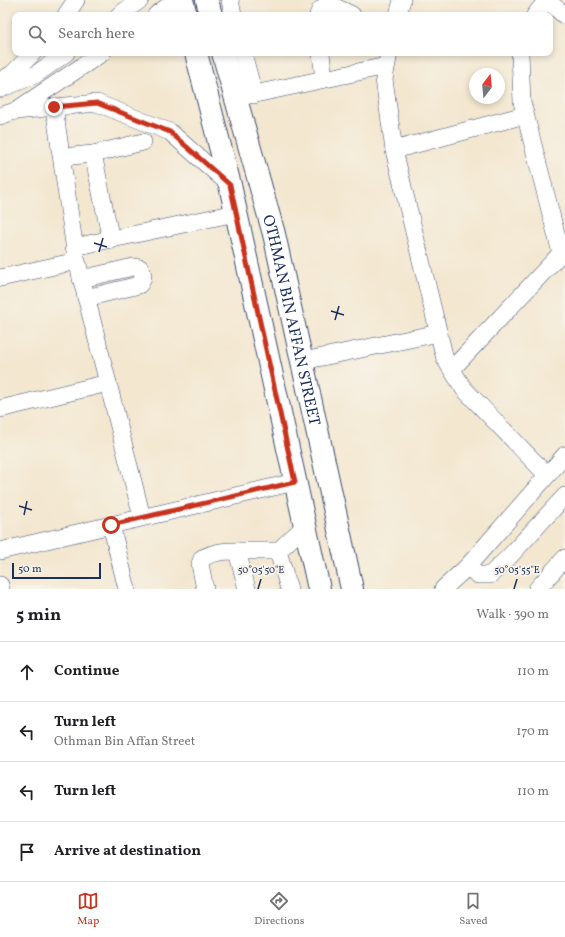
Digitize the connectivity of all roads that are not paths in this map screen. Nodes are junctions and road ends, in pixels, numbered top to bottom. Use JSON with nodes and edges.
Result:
{"nodes":[{"id":1,"x":76,"y":0,"type":"edge"},
{"id":2,"x":140,"y":0,"type":"edge"},
{"id":3,"x":176,"y":0,"type":"edge"},
{"id":4,"x":182,"y":0,"type":"edge"},
{"id":5,"x":207,"y":0,"type":"edge"},
{"id":6,"x":230,"y":0,"type":"edge"},
{"id":7,"x":402,"y":0,"type":"edge"},
{"id":8,"x":547,"y":0,"type":"edge"},
{"id":9,"x":334,"y":10,"type":"edge"},
{"id":10,"x":68,"y":12,"type":"edge"},
{"id":11,"x":124,"y":12,"type":"edge"},
{"id":12,"x":160,"y":12,"type":"edge"},
{"id":13,"x":185,"y":12,"type":"edge"},
{"id":14,"x":210,"y":12,"type":"edge"},
{"id":15,"x":232,"y":12,"type":"edge"},
{"id":16,"x":319,"y":12,"type":"edge"},
{"id":17,"x":399,"y":12,"type":"edge"},
{"id":18,"x":537,"y":12,"type":"edge"},
{"id":19,"x":565,"y":16,"type":"edge"},
{"id":20,"x":30,"y":56,"type":"edge"},
{"id":21,"x":62,"y":56,"type":"edge"},
{"id":22,"x":97,"y":56,"type":"edge"},
{"id":23,"x":197,"y":56,"type":"edge"},
{"id":24,"x":225,"y":56,"type":"edge"},
{"id":25,"x":243,"y":56,"type":"edge"},
{"id":26,"x":321,"y":56,"type":"edge"},
{"id":27,"x":520,"y":56,"type":"edge"},
{"id":28,"x":387,"y":60,"type":"edge"},
{"id":29,"x":324,"y":79,"type":"junction"},
{"id":30,"x":0,"y":81,"type":"edge"},
{"id":31,"x":0,"y":88,"type":"edge"},
{"id":32,"x":245,"y":96,"type":"junction"},
{"id":33,"x":54,"y":107,"type":"junction"},
{"id":34,"x":8,"y":114,"type":"edge"},
{"id":35,"x":525,"y":116,"type":"junction"},
{"id":36,"x":143,"y":142,"type":"dead end"},
{"id":37,"x":394,"y":150,"type":"junction"},
{"id":38,"x":93,"y":154,"type":"junction"},
{"id":39,"x":62,"y":157,"type":"junction"},
{"id":40,"x":230,"y":185,"type":"junction"},
{"id":41,"x":236,"y":213,"type":"junction"},
{"id":42,"x":111,"y":240,"type":"junction"},
{"id":43,"x":563,"y":251,"type":"edge"},
{"id":44,"x":76,"y":254,"type":"junction"},
{"id":45,"x":0,"y":278,"type":"edge"},
{"id":46,"x":81,"y":279,"type":"junction"},
{"id":47,"x":86,"y":298,"type":"junction"},
{"id":48,"x":439,"y":332,"type":"junction"},
{"id":49,"x":303,"y":361,"type":"junction"},
{"id":50,"x":452,"y":369,"type":"junction"},
{"id":51,"x":108,"y":383,"type":"junction"},
{"id":52,"x":0,"y":409,"type":"edge"},
{"id":53,"x":565,"y":455,"type":"edge"},
{"id":54,"x":547,"y":475,"type":"junction"},
{"id":55,"x":295,"y":482,"type":"junction"},
{"id":56,"x":565,"y":496,"type":"edge"},
{"id":57,"x":142,"y":517,"type":"junction"},
{"id":58,"x":111,"y":525,"type":"junction"},
{"id":59,"x":305,"y":526,"type":"junction"},
{"id":60,"x":0,"y":551,"type":"edge"},
{"id":61,"x":237,"y":551,"type":"junction"},
{"id":62,"x":278,"y":551,"type":"junction"},
{"id":63,"x":565,"y":558,"type":"edge"},
{"id":64,"x":467,"y":566,"type":"junction"},
{"id":65,"x":0,"y":585,"type":"edge"},
{"id":66,"x":1,"y":589,"type":"edge"},
{"id":67,"x":127,"y":589,"type":"edge"},
{"id":68,"x":205,"y":589,"type":"edge"},
{"id":69,"x":248,"y":589,"type":"edge"},
{"id":70,"x":288,"y":589,"type":"edge"},
{"id":71,"x":319,"y":589,"type":"edge"},
{"id":72,"x":352,"y":589,"type":"edge"},
{"id":73,"x":443,"y":589,"type":"edge"},
{"id":74,"x":537,"y":589,"type":"edge"}],
"edges":[{"from":1,"to":10,"type":"street"},
{"from":2,"to":11,"type":"street"},
{"from":3,"to":12,"type":"street"},
{"from":4,"to":13,"type":"main road"},
{"from":5,"to":14,"type":"main road"},
{"from":6,"to":15,"type":"street"},
{"from":7,"to":17,"type":"street"},
{"from":8,"to":18,"type":"street"},
{"from":8,"to":19,"type":"street"},
{"from":9,"to":16,"type":"street"},
{"from":20,"to":30,"type":"street"},
{"from":21,"to":31,"type":"street"},
{"from":22,"to":34,"type":"street"},
{"from":23,"to":40,"type":"main road","name":"OTHMAN BIN AFFAN STREET"},
{"from":24,"to":32,"type":"main road","name":"OTHMAN BIN AFFAN STREET"},
{"from":25,"to":32,"type":"street"},
{"from":26,"to":29,"type":"street"},
{"from":27,"to":35,"type":"street"},
{"from":28,"to":29,"type":"street"},
{"from":28,"to":37,"type":"street"},
{"from":29,"to":32,"type":"street"},
{"from":32,"to":49,"type":"main road","name":"OTHMAN BIN AFFAN STREET"},
{"from":33,"to":34,"type":"street"},
{"from":33,"to":39,"type":"street"},
{"from":33,"to":40,"type":"street"},
{"from":35,"to":37,"type":"street"},
{"from":35,"to":43,"type":"street"},
{"from":36,"to":38,"type":"street"},
{"from":37,"to":48,"type":"street"},
{"from":38,"to":39,"type":"street"},
{"from":38,"to":42,"type":"street"},
{"from":39,"to":44,"type":"street"},
{"from":40,"to":41,"type":"main road","name":"OTHMAN BIN AFFAN STREET"},
{"from":41,"to":42,"type":"street"},
{"from":41,"to":55,"type":"main road","name":"OTHMAN BIN AFFAN STREET"},
{"from":42,"to":44,"type":"street"},
{"from":43,"to":50,"type":"street"},
{"from":44,"to":45,"type":"street"},
{"from":44,"to":46,"type":"street"},
{"from":46,"to":47,"type":"street"},
{"from":46,"to":47,"type":"street"},
{"from":47,"to":51,"type":"street"},
{"from":48,"to":49,"type":"street"},
{"from":48,"to":50,"type":"street"},
{"from":49,"to":72,"type":"main road","name":"OTHMAN BIN AFFAN STREET"},
{"from":50,"to":54,"type":"street"},
{"from":51,"to":52,"type":"street"},
{"from":51,"to":57,"type":"street"},
{"from":53,"to":54,"type":"street"},
{"from":54,"to":64,"type":"street"},
{"from":55,"to":57,"type":"street"},
{"from":55,"to":59,"type":"main road","name":"OTHMAN BIN AFFAN STREET"},
{"from":56,"to":64,"type":"street"},
{"from":57,"to":58,"type":"street"},
{"from":58,"to":60,"type":"street"},
{"from":58,"to":67,"type":"street"},
{"from":59,"to":62,"type":"street"},
{"from":59,"to":71,"type":"main road","name":"OTHMAN BIN AFFAN STREET"},
{"from":61,"to":62,"type":"street"},
{"from":61,"to":68,"type":"street"},
{"from":61,"to":69,"type":"street"},
{"from":62,"to":70,"type":"street"},
{"from":63,"to":74,"type":"street"},
{"from":64,"to":73,"type":"street"},
{"from":65,"to":66,"type":"street"}]}
